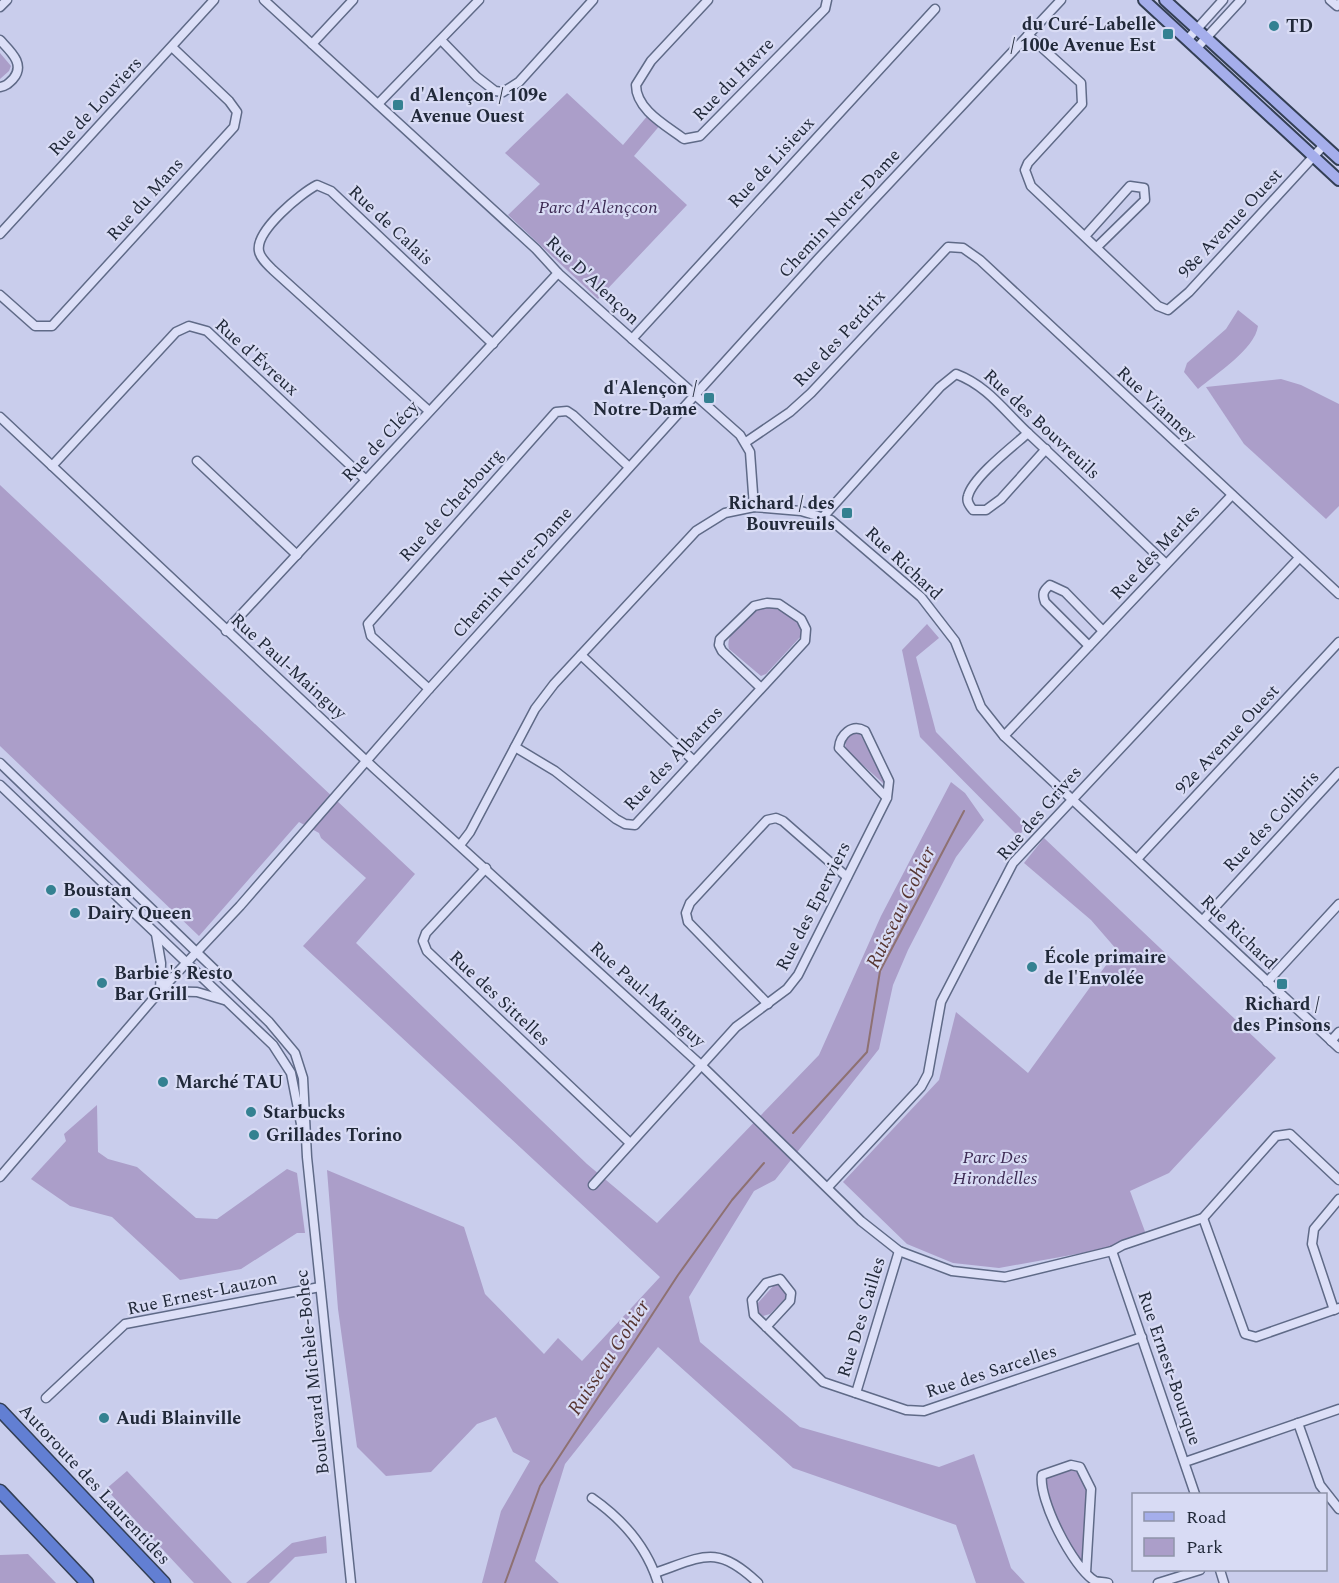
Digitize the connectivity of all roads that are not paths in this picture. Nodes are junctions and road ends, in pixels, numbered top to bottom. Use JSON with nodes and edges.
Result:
{"nodes":[{"id":1,"x":7,"y":0,"type":"edge"},
{"id":2,"x":214,"y":0,"type":"edge"},
{"id":3,"x":264,"y":0,"type":"edge"},
{"id":4,"x":353,"y":0,"type":"edge"},
{"id":5,"x":479,"y":0,"type":"edge"},
{"id":6,"x":593,"y":0,"type":"edge"},
{"id":7,"x":708,"y":0,"type":"edge"},
{"id":8,"x":827,"y":0,"type":"edge"},
{"id":9,"x":1061,"y":0,"type":"edge"},
{"id":10,"x":1144,"y":0,"type":"edge"},
{"id":11,"x":1165,"y":0,"type":"edge"},
{"id":12,"x":1223,"y":0,"type":"edge"},
{"id":13,"x":1241,"y":0,"type":"edge"},
{"id":14,"x":1330,"y":0,"type":"edge"},
{"id":15,"x":1339,"y":4,"type":"edge"},
{"id":16,"x":0,"y":7,"type":"edge"},
{"id":17,"x":935,"y":9,"type":"dead end"},
{"id":18,"x":1197,"y":29,"type":"junction"},
{"id":19,"x":1028,"y":35,"type":"junction"},
{"id":20,"x":1206,"y":38,"type":"junction"},
{"id":21,"x":0,"y":40,"type":"edge"},
{"id":22,"x":441,"y":40,"type":"junction"},
{"id":23,"x":1186,"y":40,"type":"junction"},
{"id":24,"x":312,"y":44,"type":"junction"},
{"id":25,"x":172,"y":47,"type":"junction"},
{"id":26,"x":1196,"y":49,"type":"junction"},
{"id":27,"x":0,"y":87,"type":"edge"},
{"id":28,"x":378,"y":104,"type":"junction"},
{"id":29,"x":1324,"y":145,"type":"junction"},
{"id":30,"x":1314,"y":157,"type":"junction"},
{"id":31,"x":1339,"y":159,"type":"edge"},
{"id":32,"x":1339,"y":180,"type":"edge"},
{"id":33,"x":0,"y":234,"type":"edge"},
{"id":34,"x":1086,"y":235,"type":"junction"},
{"id":35,"x":1098,"y":246,"type":"junction"},
{"id":36,"x":948,"y":247,"type":"joint"},
{"id":37,"x":558,"y":273,"type":"junction"},
{"id":38,"x":0,"y":295,"type":"edge"},
{"id":39,"x":632,"y":339,"type":"junction"},
{"id":40,"x":493,"y":344,"type":"junction"},
{"id":41,"x":695,"y":395,"type":"junction"},
{"id":42,"x":429,"y":411,"type":"junction"},
{"id":43,"x":0,"y":417,"type":"edge"},
{"id":44,"x":1028,"y":433,"type":"junction"},
{"id":45,"x":746,"y":442,"type":"junction"},
{"id":46,"x":1046,"y":449,"type":"junction"},
{"id":47,"x":197,"y":461,"type":"dead end"},
{"id":48,"x":52,"y":466,"type":"junction"},
{"id":49,"x":629,"y":467,"type":"junction"},
{"id":50,"x":366,"y":480,"type":"junction"},
{"id":51,"x":1232,"y":495,"type":"junction"},
{"id":52,"x":754,"y":507,"type":"junction"},
{"id":53,"x":823,"y":517,"type":"junction"},
{"id":54,"x":297,"y":555,"type":"junction"},
{"id":55,"x":1299,"y":558,"type":"junction"},
{"id":56,"x":1166,"y":564,"type":"junction"},
{"id":57,"x":1339,"y":594,"type":"edge"},
{"id":58,"x":226,"y":631,"type":"junction"},
{"id":59,"x":1103,"y":631,"type":"junction"},
{"id":60,"x":1339,"y":642,"type":"edge"},
{"id":61,"x":1089,"y":646,"type":"junction"},
{"id":62,"x":581,"y":655,"type":"junction"},
{"id":63,"x":429,"y":688,"type":"junction"},
{"id":64,"x":761,"y":688,"type":"junction"},
{"id":65,"x":1004,"y":736,"type":"junction"},
{"id":66,"x":515,"y":747,"type":"junction"},
{"id":67,"x":366,"y":759,"type":"junction"},
{"id":68,"x":694,"y":760,"type":"junction"},
{"id":69,"x":0,"y":763,"type":"edge"},
{"id":70,"x":1339,"y":772,"type":"edge"},
{"id":71,"x":0,"y":784,"type":"edge"},
{"id":72,"x":887,"y":798,"type":"junction"},
{"id":73,"x":1072,"y":799,"type":"junction"},
{"id":74,"x":460,"y":845,"type":"junction"},
{"id":75,"x":1138,"y":858,"type":"junction"},
{"id":76,"x":486,"y":868,"type":"junction"},
{"id":77,"x":846,"y":878,"type":"junction"},
{"id":78,"x":1339,"y":904,"type":"edge"},
{"id":79,"x":1203,"y":920,"type":"junction"},
{"id":80,"x":156,"y":934,"type":"junction"},
{"id":81,"x":197,"y":952,"type":"junction"},
{"id":82,"x":187,"y":962,"type":"junction"},
{"id":83,"x":1267,"y":982,"type":"junction"},
{"id":84,"x":160,"y":991,"type":"junction"},
{"id":85,"x":227,"y":1001,"type":"junction"},
{"id":86,"x":768,"y":1004,"type":"junction"},
{"id":87,"x":1339,"y":1032,"type":"edge"},
{"id":88,"x":1331,"y":1041,"type":"junction"},
{"id":89,"x":1339,"y":1048,"type":"edge"},
{"id":90,"x":702,"y":1066,"type":"junction"},
{"id":91,"x":630,"y":1143,"type":"junction"},
{"id":92,"x":307,"y":1157,"type":"junction"},
{"id":93,"x":0,"y":1177,"type":"edge"},
{"id":94,"x":1339,"y":1180,"type":"edge"},
{"id":95,"x":593,"y":1185,"type":"dead end"},
{"id":96,"x":828,"y":1187,"type":"junction"},
{"id":97,"x":1339,"y":1198,"type":"edge"},
{"id":98,"x":1203,"y":1218,"type":"junction"},
{"id":99,"x":899,"y":1251,"type":"junction"},
{"id":100,"x":1112,"y":1251,"type":"junction"},
{"id":101,"x":320,"y":1287,"type":"junction"},
{"id":102,"x":1336,"y":1309,"type":"edge"},
{"id":103,"x":766,"y":1327,"type":"junction"},
{"id":104,"x":1142,"y":1337,"type":"junction"},
{"id":105,"x":856,"y":1393,"type":"junction"},
{"id":106,"x":46,"y":1398,"type":"dead end"},
{"id":107,"x":0,"y":1410,"type":"edge"},
{"id":108,"x":1339,"y":1410,"type":"edge"},
{"id":109,"x":1298,"y":1423,"type":"junction"},
{"id":110,"x":1185,"y":1462,"type":"junction"},
{"id":111,"x":0,"y":1491,"type":"edge"},
{"id":112,"x":1195,"y":1493,"type":"edge"},
{"id":113,"x":1326,"y":1493,"type":"edge"},
{"id":114,"x":1327,"y":1494,"type":"edge"},
{"id":115,"x":592,"y":1498,"type":"dead end"},
{"id":116,"x":1339,"y":1509,"type":"edge"},
{"id":117,"x":1194,"y":1571,"type":"edge"},
{"id":118,"x":1224,"y":1571,"type":"edge"},
{"id":119,"x":1086,"y":1572,"type":"junction"},
{"id":120,"x":655,"y":1573,"type":"junction"},
{"id":121,"x":87,"y":1583,"type":"edge"},
{"id":122,"x":164,"y":1583,"type":"edge"},
{"id":123,"x":351,"y":1583,"type":"edge"},
{"id":124,"x":658,"y":1583,"type":"edge"},
{"id":125,"x":758,"y":1583,"type":"edge"},
{"id":126,"x":1108,"y":1583,"type":"edge"},
{"id":127,"x":1158,"y":1583,"type":"edge"},
{"id":128,"x":1224,"y":1583,"type":"edge"}],
"edges":[{"from":1,"to":16,"type":"street"},
{"from":2,"to":25,"type":"street","name":"Rue de Louviers"},
{"from":3,"to":24,"type":"street","name":"Rue D'Alençon"},
{"from":4,"to":24,"type":"street"},
{"from":5,"to":22,"type":"street"},
{"from":6,"to":22,"type":"street"},
{"from":7,"to":8,"type":"street","name":"Rue du Havre"},
{"from":9,"to":19,"type":"street","name":"Chemin Notre-Dame"},
{"from":10,"to":23,"type":"main road"},
{"from":11,"to":18,"type":"main road"},
{"from":12,"to":18,"type":"street"},
{"from":13,"to":20,"type":"street"},
{"from":14,"to":15,"type":"street"},
{"from":17,"to":39,"type":"street","name":"Rue de Lisieux"},
{"from":18,"to":20,"type":"main road"},
{"from":18,"to":23,"type":"street"},
{"from":19,"to":34,"type":"street"},
{"from":19,"to":41,"type":"street","name":"Chemin Notre-Dame"},
{"from":20,"to":26,"type":"street"},
{"from":20,"to":29,"type":"main road"},
{"from":21,"to":27,"type":"street"},
{"from":22,"to":28,"type":"street"},
{"from":23,"to":26,"type":"main road"},
{"from":24,"to":28,"type":"street","name":"Rue D'Alençon"},
{"from":25,"to":33,"type":"street","name":"Rue de Louviers"},
{"from":25,"to":38,"type":"street","name":"Rue du Mans"},
{"from":26,"to":30,"type":"main road"},
{"from":28,"to":37,"type":"street","name":"Rue D'Alençon"},
{"from":29,"to":30,"type":"street","name":"98e Avenue Ouest"},
{"from":29,"to":31,"type":"main road"},
{"from":30,"to":32,"type":"main road"},
{"from":30,"to":35,"type":"street","name":"98e Avenue Ouest"},
{"from":34,"to":35,"type":"street"},
{"from":34,"to":35,"type":"street"},
{"from":36,"to":45,"type":"street","name":"Rue des Perdrix"},
{"from":36,"to":51,"type":"street","name":"Rue Vianney"},
{"from":37,"to":39,"type":"street","name":"Rue D'Alençon"},
{"from":37,"to":40,"type":"street","name":"Rue de Clécy"},
{"from":39,"to":41,"type":"street","name":"Rue D'Alençon"},
{"from":40,"to":42,"type":"street","name":"Rue de Clécy"},
{"from":40,"to":42,"type":"street","name":"Rue de Calais"},
{"from":41,"to":45,"type":"street","name":"Rue D'Alençon"},
{"from":41,"to":49,"type":"street","name":"Chemin Notre-Dame"},
{"from":42,"to":50,"type":"street","name":"Rue de Clécy"},
{"from":43,"to":48,"type":"street","name":"Rue Paul-Mainguy"},
{"from":44,"to":46,"type":"street","name":"Rue des Bouvreuils"},
{"from":44,"to":46,"type":"street"},
{"from":44,"to":53,"type":"street","name":"Rue des Bouvreuils"},
{"from":45,"to":52,"type":"street"},
{"from":46,"to":56,"type":"street","name":"Rue des Bouvreuils"},
{"from":47,"to":54,"type":"street"},
{"from":48,"to":50,"type":"street","name":"Rue d'Évreux"},
{"from":48,"to":58,"type":"street","name":"Rue Paul-Mainguy"},
{"from":49,"to":63,"type":"street","name":"Chemin Notre-Dame"},
{"from":49,"to":63,"type":"street","name":"Rue de Cherbourg"},
{"from":50,"to":54,"type":"street","name":"Rue de Clécy"},
{"from":51,"to":55,"type":"street","name":"Rue Vianney"},
{"from":51,"to":56,"type":"street","name":"Rue des Merles"},
{"from":52,"to":53,"type":"street","name":"Rue Richard"},
{"from":52,"to":62,"type":"street","name":"Rue Richard"},
{"from":53,"to":65,"type":"street","name":"Rue Richard"},
{"from":54,"to":58,"type":"street","name":"Rue de Clécy"},
{"from":55,"to":57,"type":"street","name":"Rue Vianney"},
{"from":55,"to":73,"type":"street","name":"Rue des Grives"},
{"from":56,"to":59,"type":"street","name":"Rue des Merles"},
{"from":58,"to":67,"type":"street","name":"Rue Paul-Mainguy"},
{"from":59,"to":61,"type":"street","name":"Rue des Merles"},
{"from":59,"to":61,"type":"street"},
{"from":60,"to":75,"type":"street","name":"92e Avenue Ouest"},
{"from":61,"to":65,"type":"street","name":"Rue des Merles"},
{"from":62,"to":66,"type":"street","name":"Rue Richard"},
{"from":62,"to":68,"type":"street"},
{"from":63,"to":67,"type":"street","name":"Chemin Notre-Dame"},
{"from":64,"to":64,"type":"street","name":"Rue des Albatros"},
{"from":64,"to":68,"type":"street","name":"Rue des Albatros"},
{"from":65,"to":73,"type":"street","name":"Rue Richard"},
{"from":66,"to":68,"type":"street","name":"Rue des Albatros"},
{"from":66,"to":74,"type":"street","name":"Rue Richard"},
{"from":67,"to":74,"type":"street","name":"Rue Paul-Mainguy"},
{"from":67,"to":81,"type":"street","name":"Chemin Notre-Dame"},
{"from":69,"to":81,"type":"street","name":"Boulevard Michèle-Bohec"},
{"from":70,"to":79,"type":"street","name":"Rue des Colibris"},
{"from":71,"to":80,"type":"street","name":"Boulevard Michèle-Bohec"},
{"from":72,"to":72,"type":"street"},
{"from":72,"to":77,"type":"street","name":"Rue des Eperviers"},
{"from":73,"to":75,"type":"street","name":"Rue Richard"},
{"from":73,"to":96,"type":"street","name":"Rue des Grives"},
{"from":74,"to":76,"type":"street","name":"Rue Paul-Mainguy"},
{"from":75,"to":79,"type":"street","name":"Rue Richard"},
{"from":76,"to":90,"type":"street","name":"Rue Paul-Mainguy"},
{"from":76,"to":91,"type":"street","name":"Rue des Sittelles"},
{"from":77,"to":86,"type":"street","name":"Rue des Eperviers"},
{"from":77,"to":86,"type":"street"},
{"from":78,"to":83,"type":"street"},
{"from":79,"to":83,"type":"street","name":"Rue Richard"},
{"from":80,"to":82,"type":"street","name":"Boulevard Michèle-Bohec"},
{"from":80,"to":84,"type":"street"},
{"from":81,"to":82,"type":"street","name":"Chemin Notre-Dame"},
{"from":81,"to":92,"type":"street","name":"Boulevard Michèle-Bohec"},
{"from":82,"to":84,"type":"street","name":"Chemin Notre-Dame"},
{"from":82,"to":85,"type":"street","name":"Boulevard Michèle-Bohec"},
{"from":83,"to":88,"type":"street","name":"Rue Richard"},
{"from":84,"to":85,"type":"street"},
{"from":84,"to":93,"type":"street","name":"Chemin Notre-Dame"},
{"from":85,"to":92,"type":"street","name":"Boulevard Michèle-Bohec"},
{"from":86,"to":90,"type":"street","name":"Rue des Eperviers"},
{"from":87,"to":88,"type":"street"},
{"from":88,"to":89,"type":"street","name":"Rue Richard"},
{"from":90,"to":91,"type":"street","name":"Rue des Eperviers"},
{"from":90,"to":96,"type":"street","name":"Rue Paul-Mainguy"},
{"from":91,"to":95,"type":"street","name":"Rue des Eperviers"},
{"from":92,"to":101,"type":"street","name":"Boulevard Michèle-Bohec"},
{"from":94,"to":98,"type":"street","name":"Rue Paul-Mainguy"},
{"from":96,"to":99,"type":"street","name":"Rue Paul-Mainguy"},
{"from":97,"to":102,"type":"street"},
{"from":98,"to":100,"type":"street","name":"Rue Paul-Mainguy"},
{"from":98,"to":102,"type":"street"},
{"from":99,"to":100,"type":"street","name":"Rue Paul-Mainguy"},
{"from":99,"to":105,"type":"street","name":"Rue Des Cailles"},
{"from":100,"to":104,"type":"street","name":"Rue Ernest-Bourque"},
{"from":101,"to":106,"type":"street","name":"Rue Ernest-Lauzon"},
{"from":101,"to":123,"type":"street","name":"Boulevard Michèle-Bohec"},
{"from":103,"to":103,"type":"street","name":"Rue des Sarcelles"},
{"from":103,"to":105,"type":"street","name":"Rue des Sarcelles"},
{"from":104,"to":105,"type":"street","name":"Rue des Sarcelles"},
{"from":104,"to":110,"type":"street","name":"Rue Ernest-Bourque"},
{"from":107,"to":122,"type":"highway","name":"Autoroute des Laurentides"},
{"from":108,"to":109,"type":"street"},
{"from":109,"to":110,"type":"street"},
{"from":109,"to":113,"type":"street"},
{"from":110,"to":112,"type":"street","name":"Rue Ernest-Bourque"},
{"from":111,"to":121,"type":"highway"},
{"from":114,"to":116,"type":"street"},
{"from":115,"to":120,"type":"street"},
{"from":117,"to":127,"type":"street"},
{"from":118,"to":128,"type":"street"},
{"from":119,"to":119,"type":"street"},
{"from":119,"to":126,"type":"street"},
{"from":120,"to":124,"type":"street"},
{"from":120,"to":125,"type":"street"}]}
